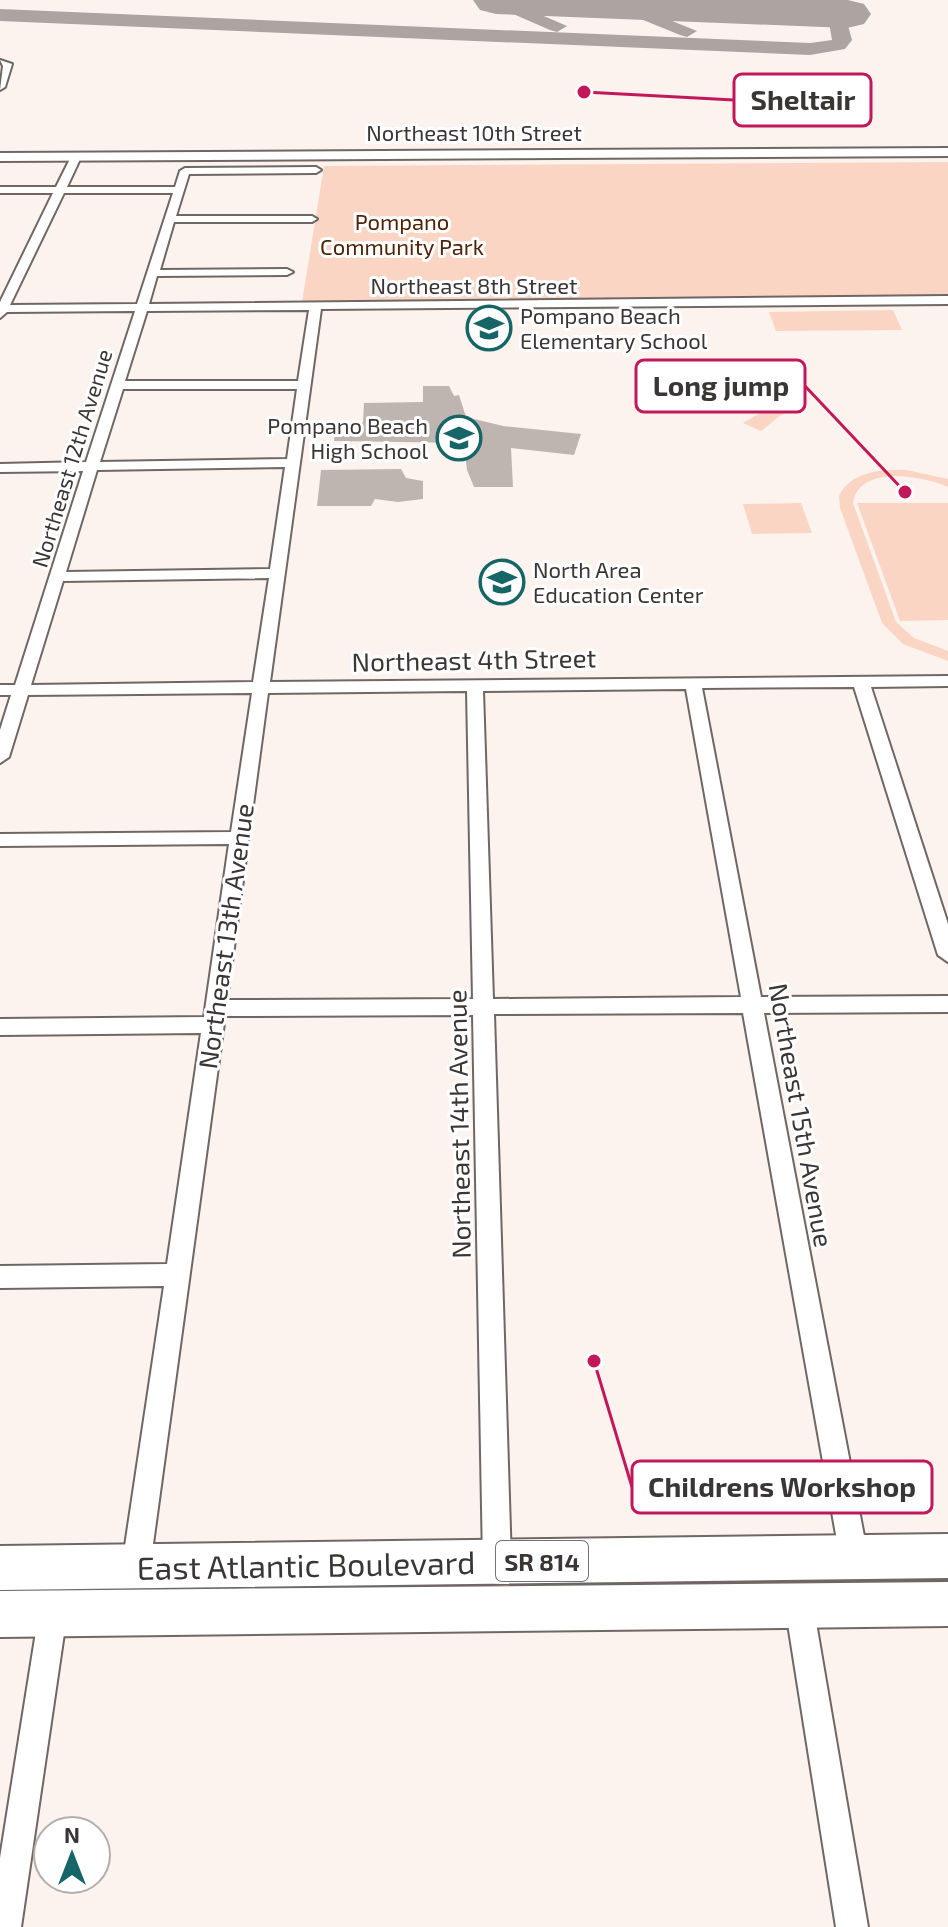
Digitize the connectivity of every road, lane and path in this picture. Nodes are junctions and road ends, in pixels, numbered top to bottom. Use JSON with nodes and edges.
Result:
{"nodes":[{"id":1,"x":0,"y":63,"type":"edge"},
{"id":2,"x":2,"y":83,"type":"edge"},
{"id":3,"x":948,"y":152,"type":"edge"},
{"id":4,"x":0,"y":157,"type":"edge"},
{"id":5,"x":70,"y":157,"type":"junction"},
{"id":6,"x":316,"y":170,"type":"dead end"},
{"id":7,"x":0,"y":190,"type":"edge"},
{"id":8,"x":57,"y":190,"type":"junction"},
{"id":9,"x":179,"y":190,"type":"junction"},
{"id":10,"x":170,"y":219,"type":"junction"},
{"id":11,"x":312,"y":219,"type":"dead end"},
{"id":12,"x":287,"y":272,"type":"dead end"},
{"id":13,"x":153,"y":273,"type":"junction"},
{"id":14,"x":948,"y":300,"type":"edge"},
{"id":15,"x":315,"y":307,"type":"junction"},
{"id":16,"x":142,"y":308,"type":"junction"},
{"id":17,"x":1,"y":311,"type":"edge"},
{"id":18,"x":117,"y":385,"type":"junction"},
{"id":19,"x":306,"y":385,"type":"junction"},
{"id":20,"x":295,"y":463,"type":"junction"},
{"id":21,"x":92,"y":467,"type":"junction"},
{"id":22,"x":0,"y":468,"type":"edge"},
{"id":23,"x":276,"y":573,"type":"junction"},
{"id":24,"x":57,"y":577,"type":"junction"},
{"id":25,"x":948,"y":681,"type":"edge"},
{"id":26,"x":861,"y":682,"type":"junction"},
{"id":27,"x":693,"y":683,"type":"junction"},
{"id":28,"x":475,"y":685,"type":"junction"},
{"id":29,"x":262,"y":687,"type":"junction"},
{"id":30,"x":21,"y":689,"type":"junction"},
{"id":31,"x":0,"y":690,"type":"edge"},
{"id":32,"x":0,"y":757,"type":"edge"},
{"id":33,"x":239,"y":838,"type":"junction"},
{"id":34,"x":0,"y":840,"type":"edge"},
{"id":35,"x":948,"y":955,"type":"edge"},
{"id":36,"x":753,"y":1003,"type":"junction"},
{"id":37,"x":948,"y":1004,"type":"edge"},
{"id":38,"x":484,"y":1005,"type":"junction"},
{"id":39,"x":214,"y":1016,"type":"junction"},
{"id":40,"x":0,"y":1027,"type":"edge"},
{"id":41,"x":177,"y":1275,"type":"junction"},
{"id":42,"x":0,"y":1277,"type":"edge"},
{"id":43,"x":948,"y":1556,"type":"edge"},
{"id":44,"x":854,"y":1557,"type":"junction"},
{"id":45,"x":497,"y":1562,"type":"junction"},
{"id":46,"x":136,"y":1566,"type":"junction"},
{"id":47,"x":0,"y":1568,"type":"edge"},
{"id":48,"x":948,"y":1604,"type":"edge"},
{"id":49,"x":799,"y":1605,"type":"junction"},
{"id":50,"x":53,"y":1613,"type":"junction"},
{"id":51,"x":0,"y":1614,"type":"edge"},
{"id":52,"x":5,"y":1927,"type":"edge"},
{"id":53,"x":852,"y":1927,"type":"edge"}],
"edges":[{"from":1,"to":2,"type":"street"},
{"from":3,"to":5,"type":"street","name":"Northeast 10th Street"},
{"from":4,"to":5,"type":"street","name":"Northeast 10th Street"},
{"from":5,"to":8,"type":"street"},
{"from":6,"to":9,"type":"street","name":"Northeast 12th Avenue"},
{"from":7,"to":8,"type":"street"},
{"from":8,"to":9,"type":"street"},
{"from":8,"to":17,"type":"street"},
{"from":9,"to":10,"type":"street","name":"Northeast 12th Avenue"},
{"from":10,"to":11,"type":"street"},
{"from":10,"to":13,"type":"street","name":"Northeast 12th Avenue"},
{"from":12,"to":13,"type":"street"},
{"from":13,"to":16,"type":"street","name":"Northeast 12th Avenue"},
{"from":14,"to":15,"type":"street","name":"Northeast 8th Street"},
{"from":15,"to":16,"type":"street","name":"Northeast 8th Street"},
{"from":15,"to":19,"type":"street","name":"Northeast 13th Avenue"},
{"from":16,"to":17,"type":"street","name":"Northeast 8th Street"},
{"from":16,"to":18,"type":"street","name":"Northeast 12th Avenue"},
{"from":18,"to":19,"type":"street"},
{"from":18,"to":21,"type":"street","name":"Northeast 12th Avenue"},
{"from":19,"to":20,"type":"street","name":"Northeast 13th Avenue"},
{"from":20,"to":21,"type":"street"},
{"from":20,"to":23,"type":"street","name":"Northeast 13th Avenue"},
{"from":21,"to":22,"type":"street"},
{"from":21,"to":24,"type":"street","name":"Northeast 12th Avenue"},
{"from":23,"to":24,"type":"street"},
{"from":23,"to":29,"type":"street","name":"Northeast 13th Avenue"},
{"from":24,"to":30,"type":"street","name":"Northeast 12th Avenue"},
{"from":25,"to":26,"type":"street","name":"Northeast 4th Street"},
{"from":26,"to":27,"type":"street","name":"Northeast 4th Street"},
{"from":26,"to":35,"type":"street"},
{"from":27,"to":28,"type":"street","name":"Northeast 4th Street"},
{"from":27,"to":36,"type":"street","name":"Northeast 15th Avenue"},
{"from":28,"to":29,"type":"street","name":"Northeast 4th Street"},
{"from":28,"to":38,"type":"street","name":"Northeast 14th Avenue"},
{"from":29,"to":30,"type":"street","name":"Northeast 4th Street"},
{"from":29,"to":33,"type":"street","name":"Northeast 13th Avenue"},
{"from":30,"to":31,"type":"street","name":"Northeast 4th Street"},
{"from":30,"to":32,"type":"street","name":"Northeast 12th Avenue"},
{"from":33,"to":34,"type":"street"},
{"from":33,"to":39,"type":"street","name":"Northeast 13th Avenue"},
{"from":36,"to":37,"type":"street"},
{"from":36,"to":38,"type":"street"},
{"from":36,"to":44,"type":"street","name":"Northeast 15th Avenue"},
{"from":38,"to":39,"type":"street"},
{"from":38,"to":45,"type":"street","name":"Northeast 14th Avenue"},
{"from":39,"to":40,"type":"street"},
{"from":39,"to":41,"type":"street","name":"Northeast 13th Avenue"},
{"from":41,"to":42,"type":"street"},
{"from":41,"to":46,"type":"street","name":"Northeast 13th Avenue"},
{"from":43,"to":44,"type":"main road","name":"East Atlantic Boulevard","number":"SR 814"},
{"from":44,"to":45,"type":"main road","name":"East Atlantic Boulevard","number":"SR 814"},
{"from":44,"to":49,"type":"main road"},
{"from":45,"to":46,"type":"main road","name":"East Atlantic Boulevard","number":"SR 814"},
{"from":46,"to":47,"type":"main road","name":"East Atlantic Boulevard","number":"SR 814"},
{"from":46,"to":50,"type":"main road"},
{"from":48,"to":49,"type":"main road","name":"East Atlantic Boulevard","number":"SR 814"},
{"from":49,"to":50,"type":"main road","name":"East Atlantic Boulevard","number":"SR 814"},
{"from":49,"to":53,"type":"street"},
{"from":50,"to":51,"type":"main road","name":"East Atlantic Boulevard","number":"SR 814"},
{"from":50,"to":52,"type":"street"}]}
